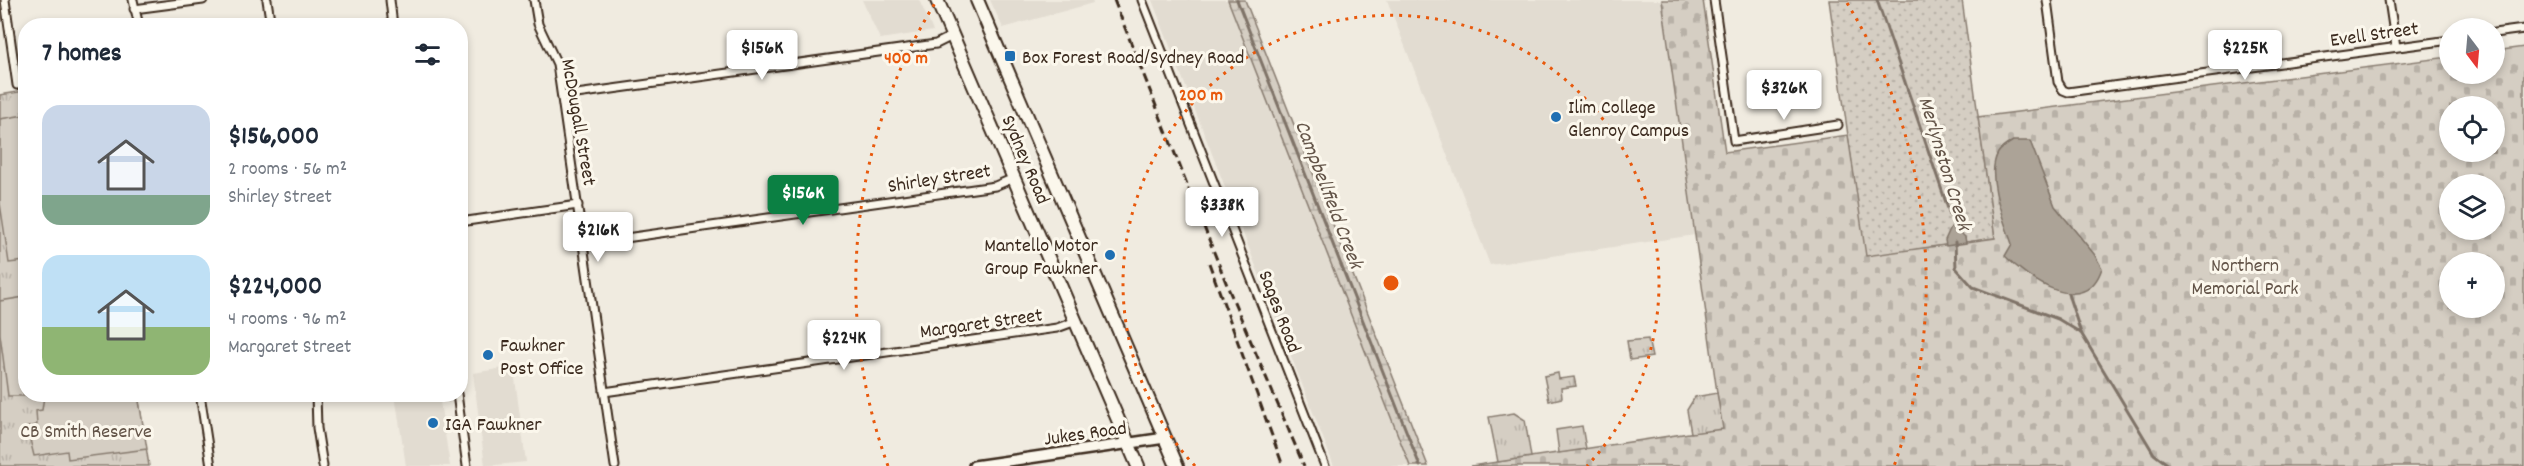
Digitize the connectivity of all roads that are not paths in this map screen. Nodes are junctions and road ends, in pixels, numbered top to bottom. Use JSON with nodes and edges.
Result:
{"nodes":[{"id":1,"x":5,"y":0,"type":"edge"},
{"id":2,"x":133,"y":0,"type":"edge"},
{"id":3,"x":203,"y":0,"type":"edge"},
{"id":4,"x":267,"y":0,"type":"edge"},
{"id":5,"x":390,"y":0,"type":"edge"},
{"id":6,"x":534,"y":0,"type":"edge"},
{"id":7,"x":937,"y":0,"type":"edge"},
{"id":8,"x":977,"y":0,"type":"edge"},
{"id":9,"x":1142,"y":0,"type":"edge"},
{"id":10,"x":1714,"y":0,"type":"edge"},
{"id":11,"x":2047,"y":0,"type":"edge"},
{"id":12,"x":2389,"y":0,"type":"edge"},
{"id":13,"x":134,"y":9,"type":"junction"},
{"id":14,"x":137,"y":18,"type":"edge"},
{"id":15,"x":270,"y":18,"type":"edge"},
{"id":16,"x":392,"y":18,"type":"edge"},
{"id":17,"x":2524,"y":29,"type":"edge"},
{"id":18,"x":2505,"y":32,"type":"edge"},
{"id":19,"x":952,"y":36,"type":"junction"},
{"id":20,"x":2439,"y":41,"type":"edge"},
{"id":21,"x":2396,"y":47,"type":"junction"},
{"id":22,"x":17,"y":85,"type":"dead end"},
{"id":23,"x":562,"y":96,"type":"junction"},
{"id":24,"x":1838,"y":125,"type":"dead end"},
{"id":25,"x":1014,"y":178,"type":"junction"},
{"id":26,"x":578,"y":205,"type":"junction"},
{"id":27,"x":468,"y":221,"type":"edge"},
{"id":28,"x":583,"y":244,"type":"junction"},
{"id":29,"x":1076,"y":321,"type":"junction"},
{"id":30,"x":604,"y":392,"type":"junction"},
{"id":31,"x":201,"y":402,"type":"edge"},
{"id":32,"x":316,"y":402,"type":"edge"},
{"id":33,"x":458,"y":402,"type":"edge"},
{"id":34,"x":1165,"y":438,"type":"junction"},
{"id":35,"x":1129,"y":444,"type":"junction"},
{"id":36,"x":211,"y":466,"type":"edge"},
{"id":37,"x":323,"y":466,"type":"edge"},
{"id":38,"x":467,"y":466,"type":"edge"},
{"id":39,"x":615,"y":466,"type":"edge"},
{"id":40,"x":974,"y":466,"type":"edge"},
{"id":41,"x":1138,"y":466,"type":"edge"},
{"id":42,"x":1177,"y":466,"type":"edge"},
{"id":43,"x":1324,"y":466,"type":"edge"}],
"edges":[{"from":1,"to":22,"type":"street"},
{"from":2,"to":13,"type":"street"},
{"from":3,"to":13,"type":"street"},
{"from":4,"to":15,"type":"street"},
{"from":5,"to":16,"type":"street"},
{"from":6,"to":23,"type":"street","name":"McDougall Street"},
{"from":7,"to":19,"type":"highway","name":"Sydney Road"},
{"from":8,"to":34,"type":"highway","name":"Sydney Road"},
{"from":9,"to":43,"type":"street","name":"Sages Road"},
{"from":10,"to":24,"type":"street"},
{"from":11,"to":21,"type":"street","name":"Evell Street"},
{"from":12,"to":21,"type":"street"},
{"from":13,"to":14,"type":"street"},
{"from":17,"to":18,"type":"street"},
{"from":19,"to":23,"type":"street"},
{"from":19,"to":25,"type":"highway","name":"Sydney Road"},
{"from":20,"to":21,"type":"street","name":"Evell Street"},
{"from":23,"to":26,"type":"street","name":"McDougall Street"},
{"from":25,"to":28,"type":"street","name":"Shirley Street"},
{"from":25,"to":29,"type":"highway","name":"Sydney Road"},
{"from":26,"to":27,"type":"street"},
{"from":26,"to":28,"type":"street","name":"McDougall Street"},
{"from":28,"to":30,"type":"street","name":"McDougall Street"},
{"from":29,"to":30,"type":"street","name":"Margaret Street"},
{"from":29,"to":35,"type":"highway","name":"Sydney Road"},
{"from":30,"to":39,"type":"street","name":"McDougall Street"},
{"from":31,"to":36,"type":"street"},
{"from":32,"to":37,"type":"street"},
{"from":33,"to":38,"type":"street"},
{"from":34,"to":35,"type":"street","name":"Jukes Road"},
{"from":34,"to":42,"type":"highway","name":"Sydney Road"},
{"from":35,"to":40,"type":"street","name":"Jukes Road"},
{"from":35,"to":41,"type":"highway","name":"Sydney Road"}]}
